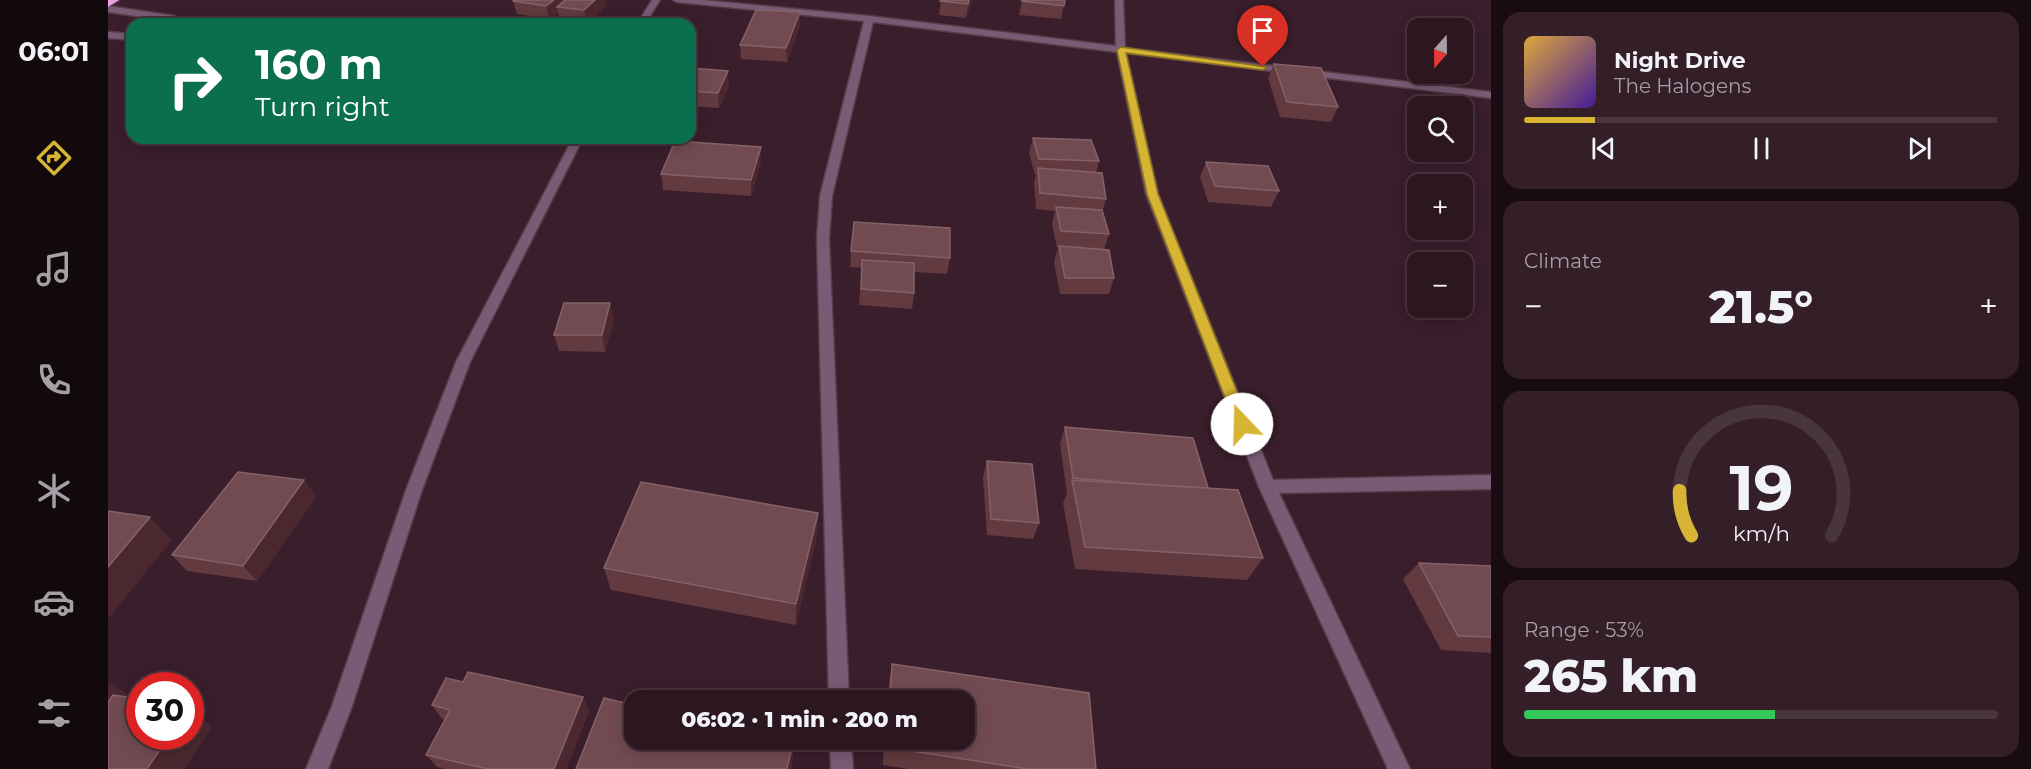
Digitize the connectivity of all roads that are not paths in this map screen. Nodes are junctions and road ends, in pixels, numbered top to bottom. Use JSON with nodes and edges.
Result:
{"nodes":[{"id":1,"x":114,"y":0,"type":"edge"},
{"id":2,"x":656,"y":0,"type":"edge"},
{"id":3,"x":677,"y":0,"type":"edge"},
{"id":4,"x":1119,"y":0,"type":"edge"},
{"id":5,"x":108,"y":4,"type":"edge"},
{"id":6,"x":108,"y":9,"type":"edge"},
{"id":7,"x":175,"y":18,"type":"edge"},
{"id":8,"x":645,"y":18,"type":"edge"},
{"id":9,"x":869,"y":19,"type":"junction"},
{"id":10,"x":108,"y":35,"type":"edge"},
{"id":11,"x":126,"y":36,"type":"edge"},
{"id":12,"x":1121,"y":50,"type":"junction"},
{"id":13,"x":1491,"y":95,"type":"edge"},
{"id":14,"x":575,"y":144,"type":"edge"},
{"id":15,"x":1491,"y":482,"type":"edge"},
{"id":16,"x":1267,"y":487,"type":"junction"},
{"id":17,"x":839,"y":690,"type":"edge"},
{"id":18,"x":841,"y":750,"type":"edge"},
{"id":19,"x":317,"y":769,"type":"edge"},
{"id":20,"x":842,"y":769,"type":"edge"},
{"id":21,"x":1399,"y":769,"type":"edge"}],
"edges":[{"from":1,"to":5,"type":"highway"},
{"from":2,"to":8,"type":"street"},
{"from":3,"to":9,"type":"street"},
{"from":4,"to":12,"type":"street"},
{"from":6,"to":7,"type":"street"},
{"from":9,"to":12,"type":"street"},
{"from":9,"to":17,"type":"street"},
{"from":10,"to":11,"type":"street"},
{"from":12,"to":13,"type":"street"},
{"from":12,"to":16,"type":"street"},
{"from":14,"to":19,"type":"street"},
{"from":15,"to":16,"type":"street"},
{"from":16,"to":21,"type":"street"},
{"from":18,"to":20,"type":"street"}]}
